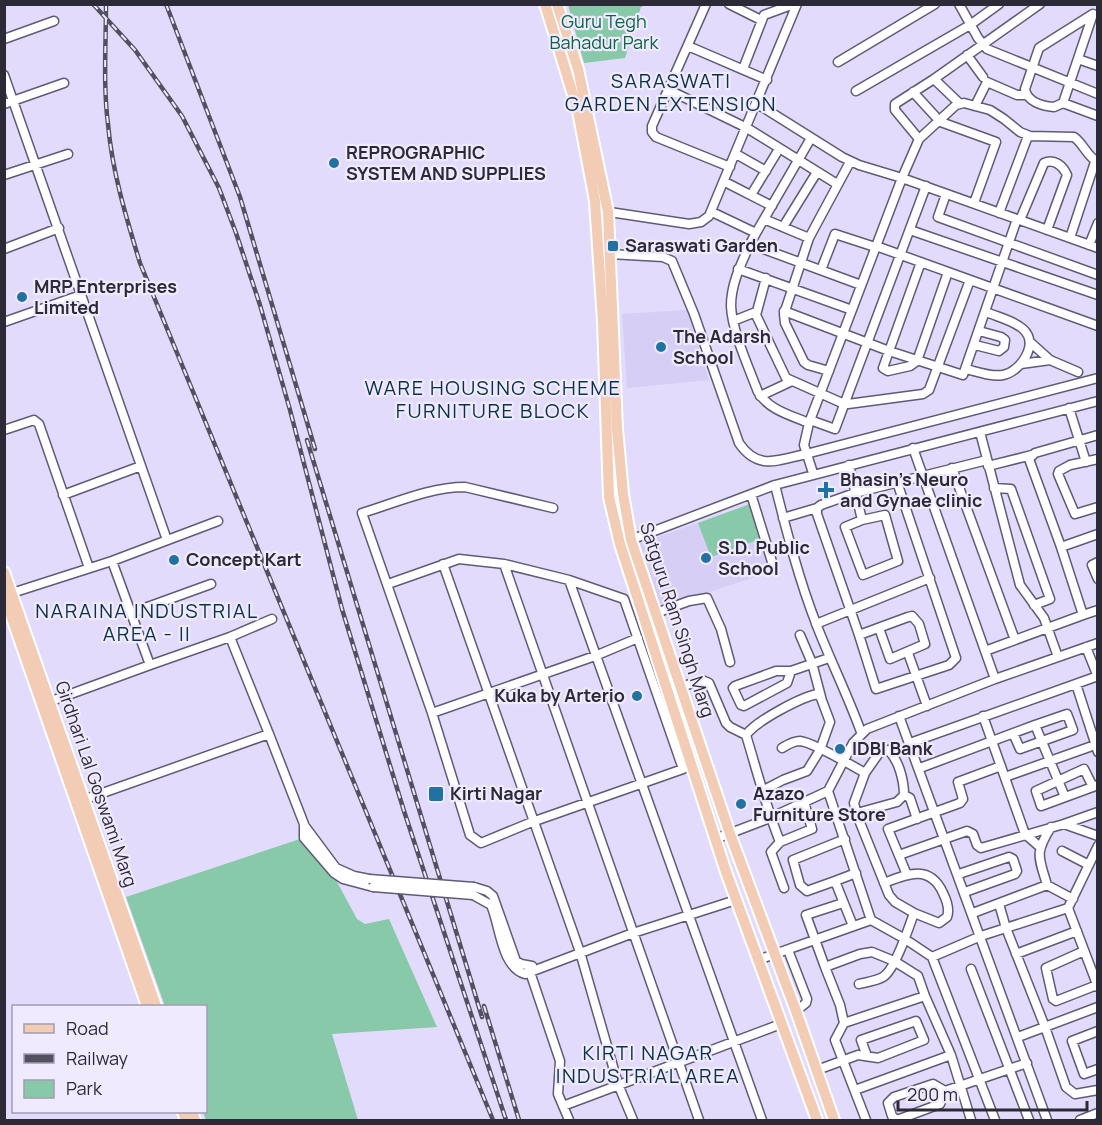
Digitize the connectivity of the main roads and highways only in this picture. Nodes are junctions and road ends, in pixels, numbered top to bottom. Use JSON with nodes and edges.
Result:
{"nodes":[{"id":1,"x":545,"y":4,"type":"edge"},
{"id":2,"x":557,"y":4,"type":"edge"},
{"id":3,"x":4,"y":572,"type":"edge"},
{"id":4,"x":8,"y":594,"type":"edge"},
{"id":5,"x":80,"y":801,"type":"junction"},
{"id":6,"x":147,"y":1005,"type":"edge"},
{"id":7,"x":156,"y":1005,"type":"edge"},
{"id":8,"x":817,"y":1120,"type":"edge"},
{"id":9,"x":834,"y":1120,"type":"edge"}],
"edges":[{"from":1,"to":8,"type":"main road","name":"Satguru Ram Singh Marg"},
{"from":2,"to":9,"type":"main road","name":"Satguru Ram Singh Marg"},
{"from":3,"to":4,"type":"main road","name":"Girdhari Lal Goswami Marg"},
{"from":4,"to":5,"type":"main road","name":"Girdhari Lal Goswami Marg"},
{"from":5,"to":6,"type":"main road","name":"Girdhari Lal Goswami Marg"},
{"from":5,"to":7,"type":"main road","name":"Girdhari Lal Goswami Marg"}]}
